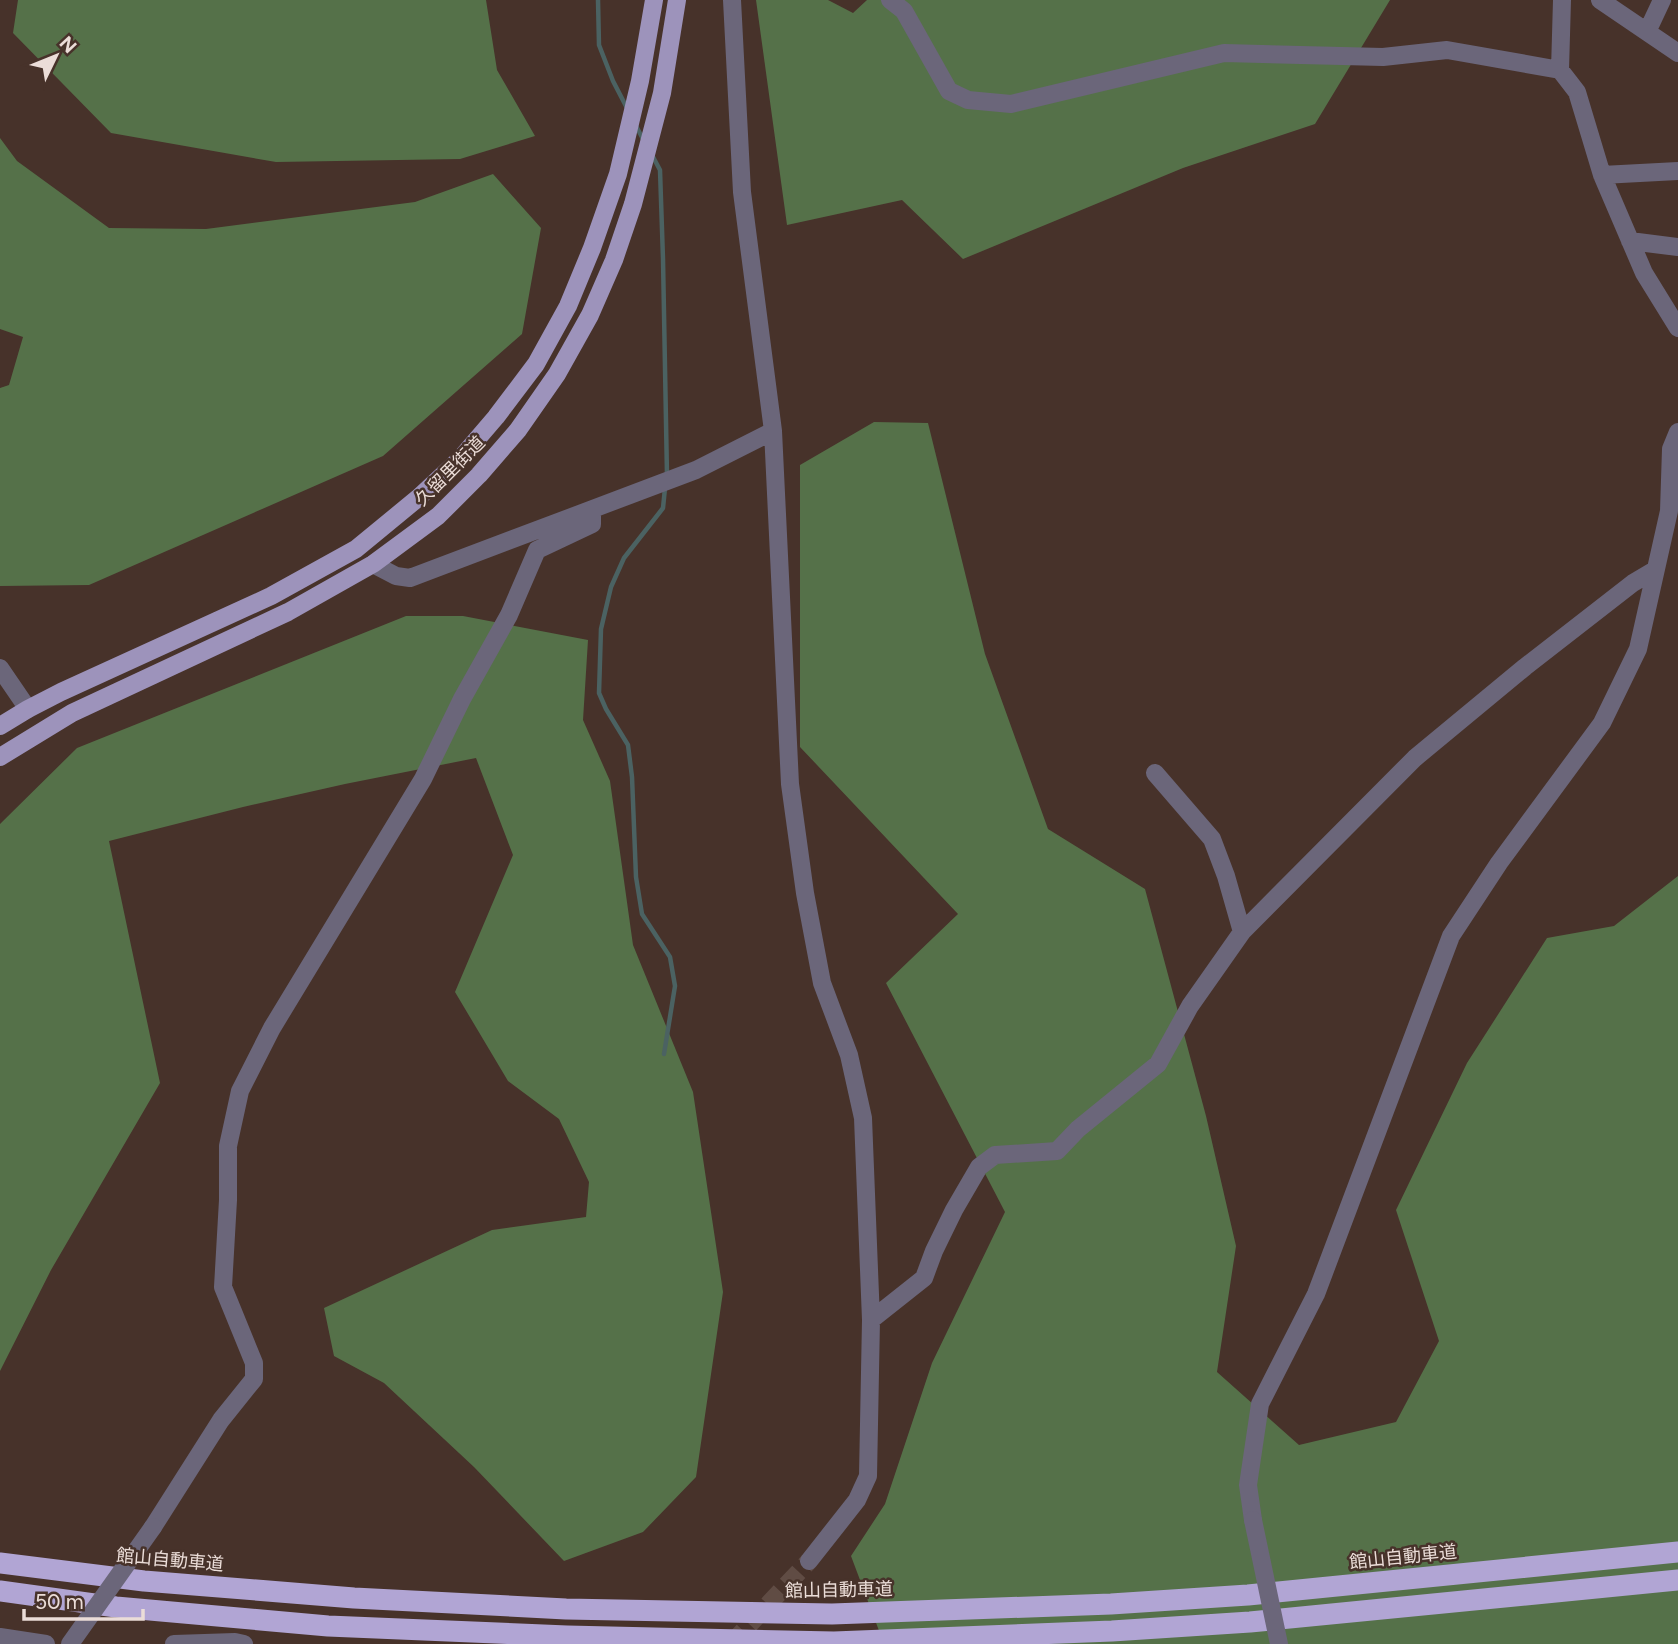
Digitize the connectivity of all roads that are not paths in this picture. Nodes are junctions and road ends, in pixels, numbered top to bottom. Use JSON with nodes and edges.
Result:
{"nodes":[{"id":1,"x":654,"y":0,"type":"edge"},
{"id":2,"x":677,"y":0,"type":"edge"},
{"id":3,"x":732,"y":0,"type":"edge"},
{"id":4,"x":890,"y":0,"type":"edge"},
{"id":5,"x":1562,"y":0,"type":"edge"},
{"id":6,"x":1662,"y":0,"type":"edge"},
{"id":7,"x":1604,"y":2,"type":"edge"},
{"id":8,"x":1647,"y":32,"type":"junction"},
{"id":9,"x":1678,"y":53,"type":"edge"},
{"id":10,"x":1560,"y":70,"type":"junction"},
{"id":11,"x":1678,"y":171,"type":"edge"},
{"id":12,"x":1602,"y":175,"type":"junction"},
{"id":13,"x":1630,"y":241,"type":"junction"},
{"id":14,"x":1678,"y":247,"type":"edge"},
{"id":15,"x":1678,"y":328,"type":"edge"},
{"id":16,"x":773,"y":431,"type":"junction"},
{"id":17,"x":1678,"y":432,"type":"edge"},
{"id":18,"x":592,"y":510,"type":"junction"},
{"id":19,"x":1674,"y":513,"type":"edge"},
{"id":20,"x":373,"y":564,"type":"junction"},
{"id":21,"x":1655,"y":570,"type":"junction"},
{"id":22,"x":0,"y":668,"type":"edge"},
{"id":23,"x":28,"y":709,"type":"junction"},
{"id":24,"x":0,"y":726,"type":"edge"},
{"id":25,"x":0,"y":757,"type":"edge"},
{"id":26,"x":1155,"y":773,"type":"dead end"},
{"id":27,"x":1242,"y":932,"type":"junction"},
{"id":28,"x":871,"y":1320,"type":"junction"},
{"id":29,"x":1678,"y":1552,"type":"edge"},
{"id":30,"x":809,"y":1561,"type":"tunnel mouth"},
{"id":31,"x":0,"y":1563,"type":"edge"},
{"id":32,"x":1678,"y":1580,"type":"edge"},
{"id":33,"x":0,"y":1591,"type":"edge"},
{"id":34,"x":0,"y":1600,"type":"edge"},
{"id":35,"x":116,"y":1607,"type":"junction"},
{"id":36,"x":0,"y":1637,"type":"edge"},
{"id":37,"x":46,"y":1644,"type":"edge"},
{"id":38,"x":70,"y":1644,"type":"edge"},
{"id":39,"x":174,"y":1644,"type":"edge"},
{"id":40,"x":244,"y":1644,"type":"edge"},
{"id":41,"x":1279,"y":1644,"type":"edge"}],
"edges":[{"from":1,"to":23,"type":"main road","name":"久留里街道"},
{"from":2,"to":20,"type":"main road","name":"久留里街道"},
{"from":3,"to":16,"type":"street"},
{"from":4,"to":10,"type":"street"},
{"from":5,"to":10,"type":"street"},
{"from":6,"to":8,"type":"street"},
{"from":7,"to":8,"type":"street"},
{"from":8,"to":9,"type":"street"},
{"from":10,"to":12,"type":"street"},
{"from":11,"to":12,"type":"street"},
{"from":12,"to":13,"type":"street"},
{"from":13,"to":14,"type":"street"},
{"from":13,"to":15,"type":"street"},
{"from":16,"to":18,"type":"street"},
{"from":16,"to":28,"type":"street"},
{"from":17,"to":19,"type":"street"},
{"from":18,"to":20,"type":"street"},
{"from":18,"to":38,"type":"street","bridge":true},
{"from":19,"to":21,"type":"street"},
{"from":20,"to":25,"type":"main road","name":"久留里街道"},
{"from":21,"to":27,"type":"street"},
{"from":21,"to":41,"type":"street","bridge":true},
{"from":22,"to":23,"type":"street"},
{"from":23,"to":24,"type":"main road","name":"久留里街道"},
{"from":26,"to":27,"type":"street"},
{"from":27,"to":28,"type":"street"},
{"from":28,"to":30,"type":"street"},
{"from":29,"to":31,"type":"highway","name":"館山自動車道"},
{"from":32,"to":35,"type":"highway"},
{"from":33,"to":35,"type":"highway"},
{"from":34,"to":35,"type":"highway"},
{"from":36,"to":37,"type":"street"},
{"from":39,"to":40,"type":"street"}]}
